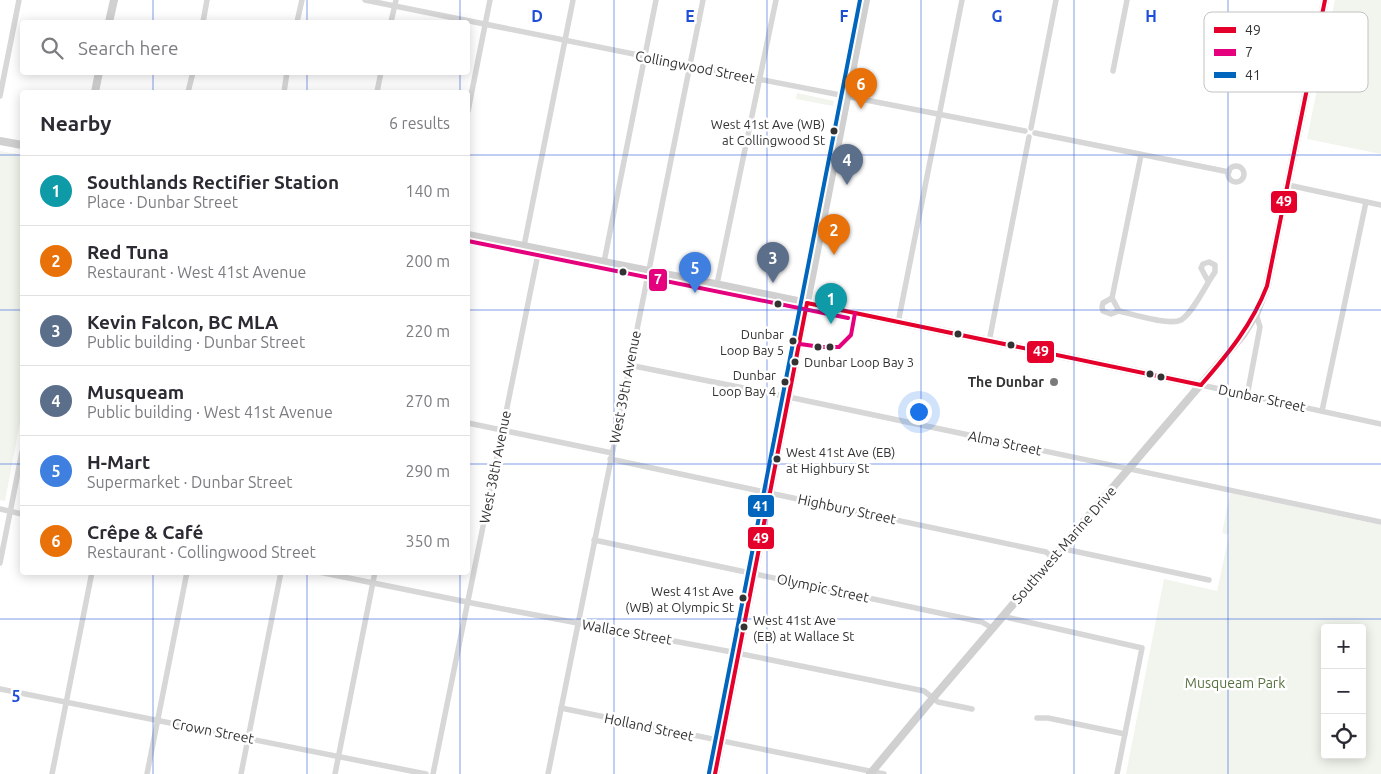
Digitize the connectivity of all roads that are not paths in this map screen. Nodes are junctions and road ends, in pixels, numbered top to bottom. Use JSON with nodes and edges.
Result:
{"nodes":[{"id":1,"x":19,"y":0,"type":"edge"},
{"id":2,"x":114,"y":0,"type":"edge"},
{"id":3,"x":207,"y":0,"type":"edge"},
{"id":4,"x":302,"y":0,"type":"edge"},
{"id":5,"x":365,"y":0,"type":"edge"},
{"id":6,"x":490,"y":0,"type":"edge"},
{"id":7,"x":573,"y":0,"type":"edge"},
{"id":8,"x":656,"y":0,"type":"edge"},
{"id":9,"x":703,"y":0,"type":"edge"},
{"id":10,"x":776,"y":0,"type":"edge"},
{"id":11,"x":866,"y":0,"type":"edge"},
{"id":12,"x":962,"y":0,"type":"edge"},
{"id":13,"x":1056,"y":0,"type":"edge"},
{"id":14,"x":1127,"y":0,"type":"edge"},
{"id":15,"x":395,"y":3,"type":"edge"},
{"id":16,"x":109,"y":20,"type":"edge"},
{"id":17,"x":203,"y":20,"type":"edge"},
{"id":18,"x":297,"y":20,"type":"edge"},
{"id":19,"x":391,"y":20,"type":"edge"},
{"id":20,"x":465,"y":20,"type":"edge"},
{"id":21,"x":470,"y":21,"type":"edge"},
{"id":22,"x":485,"y":25,"type":"junction"},
{"id":23,"x":565,"y":40,"type":"junction"},
{"id":24,"x":644,"y":56,"type":"junction"},
{"id":25,"x":690,"y":66,"type":"junction"},
{"id":26,"x":1113,"y":71,"type":"dead end"},
{"id":27,"x":98,"y":75,"type":"edge"},
{"id":28,"x":191,"y":75,"type":"edge"},
{"id":29,"x":287,"y":75,"type":"edge"},
{"id":30,"x":380,"y":75,"type":"edge"},
{"id":31,"x":760,"y":80,"type":"junction"},
{"id":32,"x":95,"y":90,"type":"edge"},
{"id":33,"x":188,"y":90,"type":"edge"},
{"id":34,"x":284,"y":90,"type":"edge"},
{"id":35,"x":377,"y":90,"type":"edge"},
{"id":36,"x":1307,"y":92,"type":"edge"},
{"id":37,"x":0,"y":96,"type":"edge"},
{"id":38,"x":847,"y":96,"type":"junction"},
{"id":39,"x":470,"y":101,"type":"edge"},
{"id":40,"x":939,"y":114,"type":"junction"},
{"id":41,"x":1030,"y":132,"type":"junction"},
{"id":42,"x":0,"y":141,"type":"edge"},
{"id":43,"x":20,"y":145,"type":"edge"},
{"id":44,"x":1141,"y":155,"type":"junction"},
{"id":45,"x":1229,"y":172,"type":"dead end"},
{"id":46,"x":1288,"y":185,"type":"junction"},
{"id":47,"x":1366,"y":202,"type":"junction"},
{"id":48,"x":1381,"y":205,"type":"edge"},
{"id":49,"x":470,"y":235,"type":"edge"},
{"id":50,"x":524,"y":246,"type":"junction"},
{"id":51,"x":539,"y":249,"type":"junction"},
{"id":52,"x":604,"y":262,"type":"junction"},
{"id":53,"x":648,"y":271,"type":"junction"},
{"id":54,"x":1208,"y":281,"type":"dead end"},
{"id":55,"x":717,"y":284,"type":"junction"},
{"id":56,"x":1112,"y":298,"type":"junction"},
{"id":57,"x":807,"y":303,"type":"junction"},
{"id":58,"x":1119,"y":311,"type":"junction"},
{"id":59,"x":1256,"y":314,"type":"junction"},
{"id":60,"x":898,"y":323,"type":"junction"},
{"id":61,"x":989,"y":342,"type":"junction"},
{"id":62,"x":629,"y":365,"type":"junction"},
{"id":63,"x":1201,"y":385,"type":"junction"},
{"id":64,"x":1247,"y":396,"type":"junction"},
{"id":65,"x":789,"y":397,"type":"junction"},
{"id":66,"x":1322,"y":411,"type":"junction"},
{"id":67,"x":470,"y":423,"type":"edge"},
{"id":68,"x":1381,"y":424,"type":"edge"},
{"id":69,"x":503,"y":429,"type":"junction"},
{"id":70,"x":611,"y":456,"type":"junction"},
{"id":71,"x":20,"y":462,"type":"edge"},
{"id":72,"x":1130,"y":469,"type":"junction"},
{"id":73,"x":770,"y":493,"type":"junction"},
{"id":74,"x":0,"y":509,"type":"edge"},
{"id":75,"x":10,"y":511,"type":"junction"},
{"id":76,"x":20,"y":514,"type":"edge"},
{"id":77,"x":1381,"y":522,"type":"edge"},
{"id":78,"x":594,"y":540,"type":"junction"},
{"id":79,"x":1062,"y":547,"type":"junction"},
{"id":80,"x":1053,"y":558,"type":"junction"},
{"id":81,"x":0,"y":562,"type":"edge"},
{"id":82,"x":755,"y":574,"type":"junction"},
{"id":83,"x":91,"y":575,"type":"edge"},
{"id":84,"x":186,"y":575,"type":"edge"},
{"id":85,"x":280,"y":575,"type":"edge"},
{"id":86,"x":333,"y":575,"type":"edge"},
{"id":87,"x":374,"y":575,"type":"edge"},
{"id":88,"x":1209,"y":580,"type":"dead end"},
{"id":89,"x":373,"y":583,"type":"junction"},
{"id":90,"x":468,"y":602,"type":"junction"},
{"id":91,"x":1004,"y":615,"type":"junction"},
{"id":92,"x":578,"y":623,"type":"junction"},
{"id":93,"x":992,"y":628,"type":"junction"},
{"id":94,"x":739,"y":653,"type":"junction"},
{"id":95,"x":0,"y":688,"type":"edge"},
{"id":96,"x":933,"y":698,"type":"junction"},
{"id":97,"x":67,"y":702,"type":"junction"},
{"id":98,"x":561,"y":708,"type":"junction"},
{"id":99,"x":972,"y":710,"type":"dead end"},
{"id":100,"x":1037,"y":718,"type":"dead end"},
{"id":101,"x":158,"y":721,"type":"junction"},
{"id":102,"x":1125,"y":734,"type":"junction"},
{"id":103,"x":248,"y":738,"type":"junction"},
{"id":104,"x":721,"y":742,"type":"junction"},
{"id":105,"x":338,"y":756,"type":"junction"},
{"id":106,"x":871,"y":773,"type":"edge"},
{"id":107,"x":52,"y":774,"type":"edge"},
{"id":108,"x":146,"y":774,"type":"edge"},
{"id":109,"x":240,"y":774,"type":"edge"},
{"id":110,"x":335,"y":774,"type":"edge"},
{"id":111,"x":426,"y":774,"type":"edge"},
{"id":112,"x":433,"y":774,"type":"edge"},
{"id":113,"x":548,"y":774,"type":"edge"},
{"id":114,"x":715,"y":774,"type":"edge"},
{"id":115,"x":884,"y":774,"type":"edge"},
{"id":116,"x":1117,"y":774,"type":"edge"}],
"edges":[{"from":1,"to":37,"type":"street"},
{"from":2,"to":16,"type":"main road"},
{"from":3,"to":17,"type":"street"},
{"from":4,"to":18,"type":"street"},
{"from":5,"to":15,"type":"street","name":"Collingwood Street"},
{"from":6,"to":22,"type":"street"},
{"from":7,"to":23,"type":"street"},
{"from":8,"to":24,"type":"street"},
{"from":9,"to":25,"type":"street","name":"West 39th Avenue"},
{"from":10,"to":31,"type":"street"},
{"from":11,"to":38,"type":"main road"},
{"from":12,"to":40,"type":"street"},
{"from":13,"to":41,"type":"street"},
{"from":14,"to":26,"type":"street"},
{"from":15,"to":19,"type":"street"},
{"from":15,"to":20,"type":"street","name":"Collingwood Street"},
{"from":21,"to":22,"type":"street","name":"Collingwood Street"},
{"from":22,"to":23,"type":"street","name":"Collingwood Street"},
{"from":22,"to":39,"type":"street"},
{"from":23,"to":24,"type":"street","name":"Collingwood Street"},
{"from":23,"to":50,"type":"street"},
{"from":24,"to":25,"type":"street","name":"Collingwood Street"},
{"from":24,"to":52,"type":"street"},
{"from":25,"to":31,"type":"street","name":"Collingwood Street"},
{"from":25,"to":53,"type":"street","name":"West 39th Avenue"},
{"from":27,"to":32,"type":"main road"},
{"from":28,"to":33,"type":"street"},
{"from":29,"to":34,"type":"street"},
{"from":30,"to":35,"type":"street"},
{"from":31,"to":38,"type":"street","name":"Collingwood Street"},
{"from":31,"to":55,"type":"street"},
{"from":36,"to":46,"type":"main road","name":"Southwest Marine Drive"},
{"from":38,"to":40,"type":"street","name":"Collingwood Street"},
{"from":38,"to":57,"type":"main road"},
{"from":40,"to":41,"type":"street","name":"Collingwood Street"},
{"from":40,"to":60,"type":"street"},
{"from":41,"to":44,"type":"street","name":"Collingwood Street"},
{"from":41,"to":61,"type":"street"},
{"from":42,"to":43,"type":"main road"},
{"from":44,"to":45,"type":"street","name":"Collingwood Street"},
{"from":44,"to":56,"type":"street"},
{"from":46,"to":47,"type":"street"},
{"from":46,"to":59,"type":"main road","name":"Southwest Marine Drive"},
{"from":47,"to":48,"type":"street"},
{"from":47,"to":66,"type":"street"},
{"from":49,"to":50,"type":"main road","name":"Dunbar Street"},
{"from":50,"to":51,"type":"main road","name":"Dunbar Street"},
{"from":51,"to":52,"type":"main road","name":"Dunbar Street"},
{"from":51,"to":69,"type":"street","name":"West 38th Avenue"},
{"from":52,"to":53,"type":"main road","name":"Dunbar Street"},
{"from":53,"to":55,"type":"main road","name":"Dunbar Street"},
{"from":53,"to":62,"type":"street","name":"West 39th Avenue"},
{"from":54,"to":58,"type":"street"},
{"from":55,"to":57,"type":"main road","name":"Dunbar Street"},
{"from":56,"to":58,"type":"street"},
{"from":56,"to":58,"type":"street"},
{"from":57,"to":60,"type":"main road","name":"Dunbar Street"},
{"from":57,"to":65,"type":"main road"},
{"from":59,"to":63,"type":"main road","name":"Southwest Marine Drive"},
{"from":59,"to":64,"type":"street","name":"Southwest Marine Drive"},
{"from":60,"to":61,"type":"main road","name":"Dunbar Street"},
{"from":61,"to":63,"type":"main road","name":"Dunbar Street"},
{"from":62,"to":65,"type":"street","name":"Alma Street"},
{"from":62,"to":70,"type":"street","name":"West 39th Avenue"},
{"from":63,"to":64,"type":"street","name":"Dunbar Street"},
{"from":63,"to":72,"type":"main road","name":"Southwest Marine Drive"},
{"from":64,"to":66,"type":"street","name":"Dunbar Street"},
{"from":65,"to":72,"type":"street","name":"Alma Street"},
{"from":65,"to":73,"type":"main road"},
{"from":66,"to":68,"type":"street","name":"Dunbar Street"},
{"from":67,"to":69,"type":"street","name":"Highbury Street"},
{"from":69,"to":70,"type":"street","name":"Highbury Street"},
{"from":69,"to":90,"type":"street","name":"West 38th Avenue"},
{"from":70,"to":73,"type":"street","name":"Highbury Street"},
{"from":70,"to":78,"type":"street","name":"West 39th Avenue"},
{"from":71,"to":75,"type":"street"},
{"from":72,"to":77,"type":"street","name":"Alma Street"},
{"from":72,"to":79,"type":"main road","name":"Southwest Marine Drive"},
{"from":73,"to":80,"type":"street","name":"Highbury Street"},
{"from":73,"to":82,"type":"main road"},
{"from":74,"to":75,"type":"street"},
{"from":75,"to":76,"type":"street"},
{"from":75,"to":81,"type":"street"},
{"from":78,"to":82,"type":"street","name":"Olympic Street"},
{"from":78,"to":92,"type":"street","name":"West 39th Avenue"},
{"from":79,"to":80,"type":"main road","name":"Southwest Marine Drive"},
{"from":79,"to":88,"type":"street"},
{"from":80,"to":91,"type":"main road","name":"Southwest Marine Drive"},
{"from":82,"to":93,"type":"street","name":"Olympic Street"},
{"from":82,"to":94,"type":"main road"},
{"from":83,"to":97,"type":"street"},
{"from":84,"to":101,"type":"street"},
{"from":85,"to":103,"type":"street"},
{"from":86,"to":89,"type":"street","name":"Wallace Street"},
{"from":87,"to":89,"type":"street"},
{"from":89,"to":90,"type":"street","name":"Wallace Street"},
{"from":89,"to":105,"type":"street"},
{"from":90,"to":92,"type":"street","name":"Wallace Street"},
{"from":90,"to":112,"type":"street","name":"West 38th Avenue"},
{"from":91,"to":93,"type":"main road","name":"Southwest Marine Drive"},
{"from":91,"to":102,"type":"street"},
{"from":92,"to":94,"type":"street","name":"Wallace Street"},
{"from":92,"to":98,"type":"street","name":"West 39th Avenue"},
{"from":93,"to":96,"type":"main road","name":"Southwest Marine Drive"},
{"from":94,"to":96,"type":"street","name":"Wallace Street"},
{"from":94,"to":104,"type":"main road"},
{"from":95,"to":97,"type":"street","name":"Crown Street"},
{"from":96,"to":99,"type":"street","name":"Wallace Street"},
{"from":96,"to":106,"type":"main road","name":"Southwest Marine Drive"},
{"from":97,"to":101,"type":"street","name":"Crown Street"},
{"from":97,"to":107,"type":"street"},
{"from":98,"to":104,"type":"street","name":"Holland Street"},
{"from":98,"to":113,"type":"street","name":"West 39th Avenue"},
{"from":100,"to":102,"type":"street"},
{"from":101,"to":103,"type":"street","name":"Crown Street"},
{"from":101,"to":108,"type":"street"},
{"from":102,"to":116,"type":"street"},
{"from":103,"to":105,"type":"street","name":"Crown Street"},
{"from":103,"to":109,"type":"street"},
{"from":104,"to":106,"type":"street","name":"Holland Street"},
{"from":104,"to":114,"type":"main road"},
{"from":105,"to":110,"type":"street"},
{"from":105,"to":111,"type":"street","name":"Crown Street"},
{"from":106,"to":115,"type":"street","name":"Holland Street"}]}
